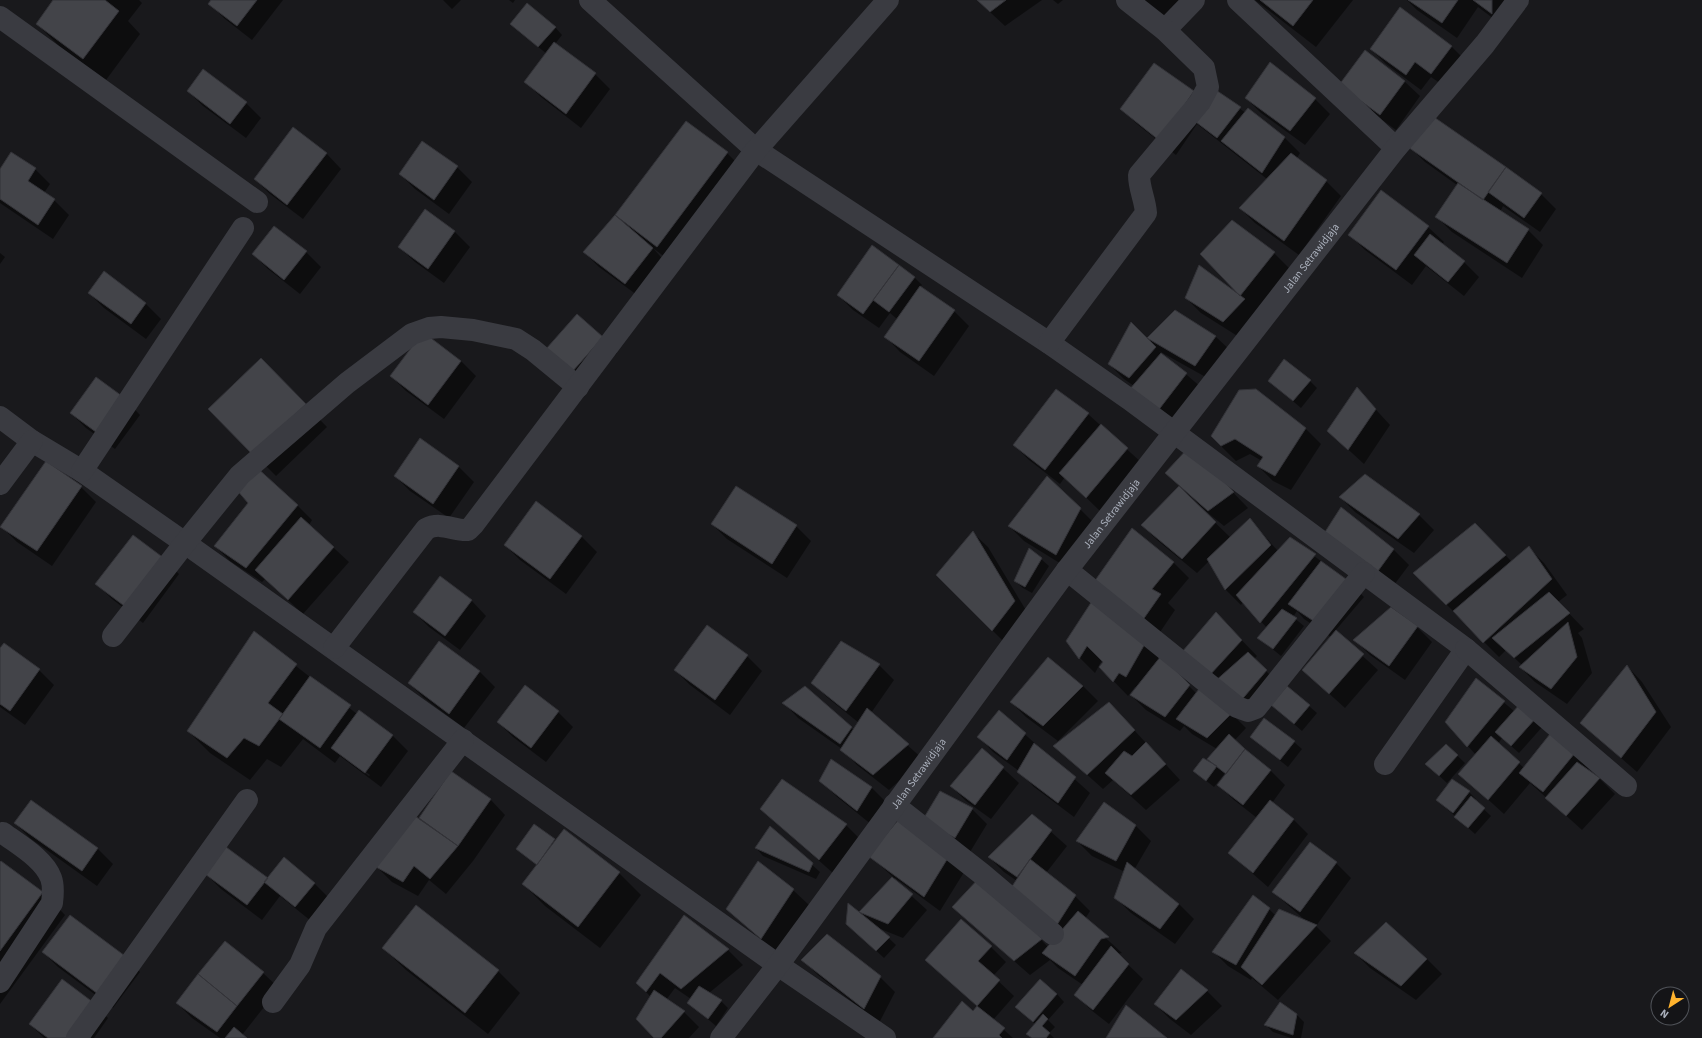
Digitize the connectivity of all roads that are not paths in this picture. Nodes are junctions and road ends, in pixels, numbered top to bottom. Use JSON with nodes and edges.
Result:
{"nodes":[{"id":1,"x":590,"y":0,"type":"edge"},
{"id":2,"x":888,"y":0,"type":"edge"},
{"id":3,"x":1127,"y":0,"type":"edge"},
{"id":4,"x":1194,"y":0,"type":"edge"},
{"id":5,"x":1238,"y":0,"type":"edge"},
{"id":6,"x":1518,"y":0,"type":"edge"},
{"id":7,"x":0,"y":17,"type":"edge"},
{"id":8,"x":1165,"y":30,"type":"junction"},
{"id":9,"x":1396,"y":148,"type":"junction"},
{"id":10,"x":756,"y":150,"type":"junction"},
{"id":11,"x":257,"y":202,"type":"dead end"},
{"id":12,"x":243,"y":228,"type":"dead end"},
{"id":13,"x":1049,"y":343,"type":"junction"},
{"id":14,"x":578,"y":387,"type":"junction"},
{"id":15,"x":0,"y":418,"type":"edge"},
{"id":16,"x":1174,"y":432,"type":"junction"},
{"id":17,"x":32,"y":441,"type":"junction"},
{"id":18,"x":82,"y":471,"type":"junction"},
{"id":19,"x":0,"y":484,"type":"edge"},
{"id":20,"x":185,"y":543,"type":"junction"},
{"id":21,"x":1067,"y":570,"type":"junction"},
{"id":22,"x":1364,"y":573,"type":"junction"},
{"id":23,"x":113,"y":636,"type":"dead end"},
{"id":24,"x":334,"y":648,"type":"junction"},
{"id":25,"x":1466,"y":649,"type":"junction"},
{"id":26,"x":463,"y":740,"type":"junction"},
{"id":27,"x":1385,"y":764,"type":"dead end"},
{"id":28,"x":1626,"y":786,"type":"dead end"},
{"id":29,"x":247,"y":800,"type":"dead end"},
{"id":30,"x":894,"y":805,"type":"junction"},
{"id":31,"x":3,"y":833,"type":"dead end"},
{"id":32,"x":1053,"y":934,"type":"dead end"},
{"id":33,"x":778,"y":965,"type":"junction"},
{"id":34,"x":0,"y":982,"type":"edge"},
{"id":35,"x":273,"y":1002,"type":"dead end"},
{"id":36,"x":77,"y":1038,"type":"edge"},
{"id":37,"x":720,"y":1038,"type":"edge"},
{"id":38,"x":885,"y":1038,"type":"edge"}],
"edges":[{"from":1,"to":10,"type":"street"},
{"from":2,"to":10,"type":"street"},
{"from":3,"to":8,"type":"street"},
{"from":4,"to":8,"type":"street"},
{"from":5,"to":9,"type":"street"},
{"from":6,"to":9,"type":"street","name":"Jalan Setrawidjaja"},
{"from":7,"to":11,"type":"street"},
{"from":8,"to":13,"type":"street"},
{"from":9,"to":16,"type":"street","name":"Jalan Setrawidjaja"},
{"from":10,"to":13,"type":"street"},
{"from":10,"to":14,"type":"street"},
{"from":12,"to":18,"type":"street"},
{"from":13,"to":16,"type":"street"},
{"from":14,"to":20,"type":"street"},
{"from":14,"to":24,"type":"street"},
{"from":15,"to":17,"type":"street"},
{"from":16,"to":21,"type":"street","name":"Jalan Setrawidjaja"},
{"from":16,"to":22,"type":"street"},
{"from":17,"to":18,"type":"street"},
{"from":17,"to":19,"type":"street"},
{"from":18,"to":20,"type":"street"},
{"from":20,"to":23,"type":"street"},
{"from":20,"to":24,"type":"street"},
{"from":21,"to":22,"type":"street"},
{"from":21,"to":30,"type":"street","name":"Jalan Setrawidjaja"},
{"from":22,"to":25,"type":"street"},
{"from":24,"to":26,"type":"street"},
{"from":25,"to":27,"type":"street"},
{"from":25,"to":28,"type":"street"},
{"from":26,"to":33,"type":"street"},
{"from":26,"to":35,"type":"street"},
{"from":29,"to":36,"type":"street"},
{"from":30,"to":32,"type":"street"},
{"from":30,"to":33,"type":"street","name":"Jalan Setrawidjaja"},
{"from":31,"to":34,"type":"street"},
{"from":33,"to":37,"type":"street","name":"Jalan Setrawidjaja"},
{"from":33,"to":38,"type":"street"}]}
